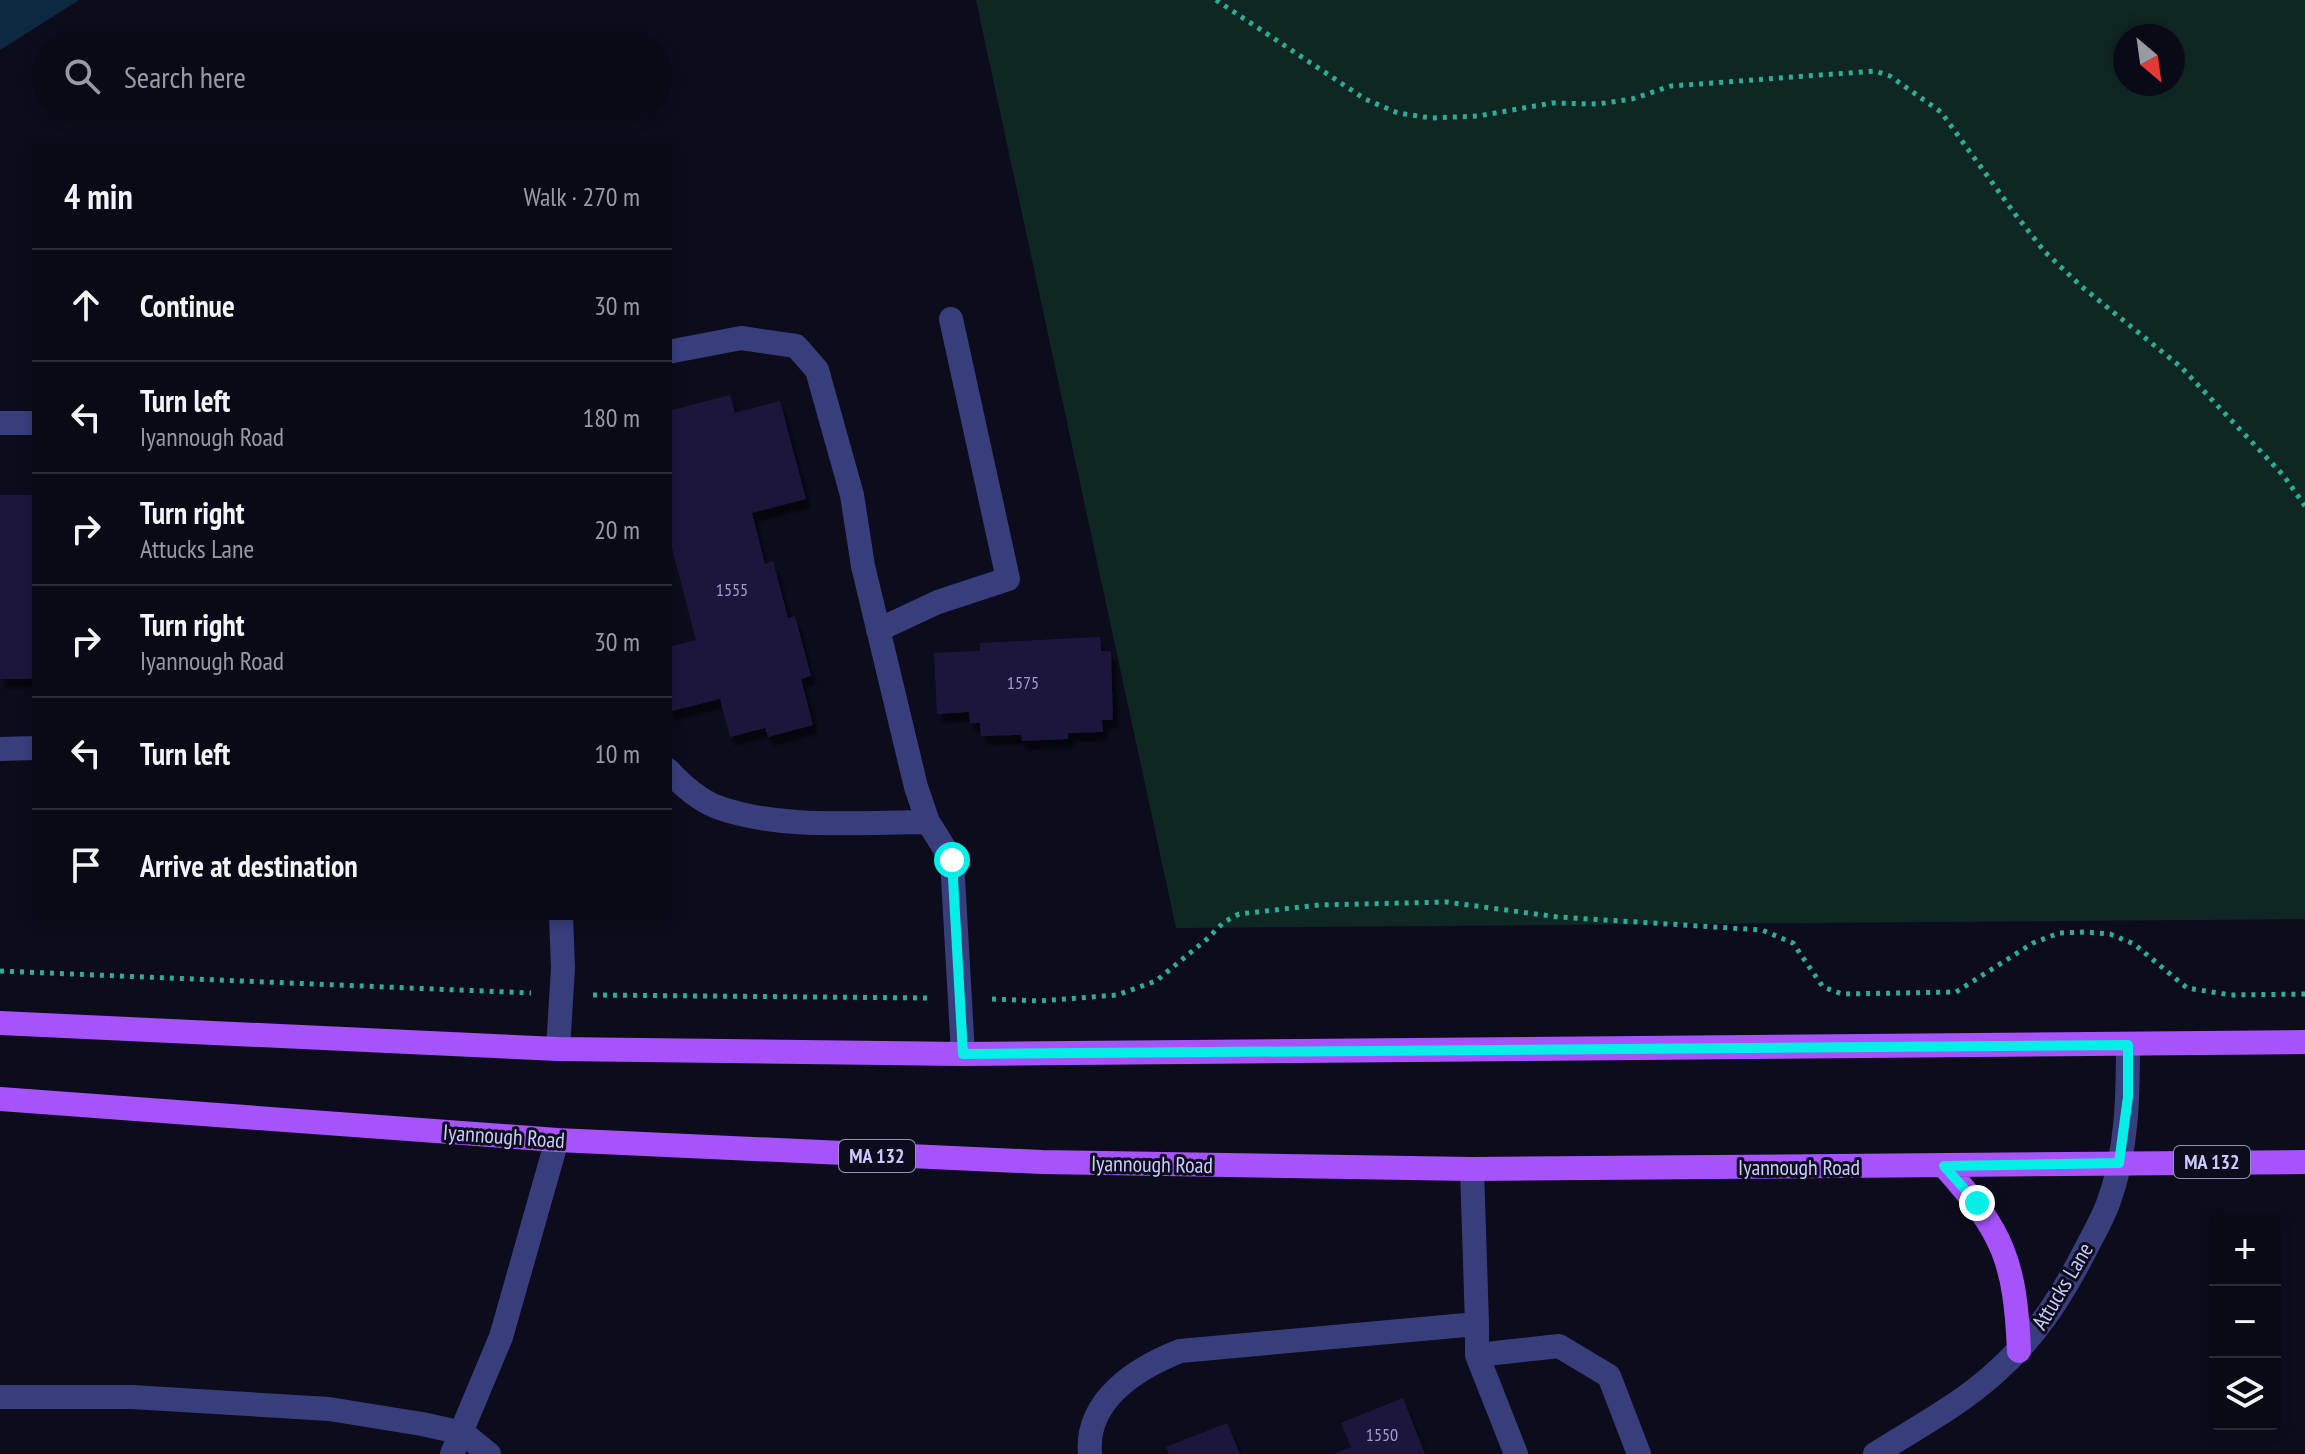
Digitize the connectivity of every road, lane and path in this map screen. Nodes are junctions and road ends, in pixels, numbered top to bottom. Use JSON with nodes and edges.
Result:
{"nodes":[{"id":1,"x":1216,"y":0,"type":"edge"},
{"id":2,"x":951,"y":319,"type":"dead end"},
{"id":3,"x":672,"y":351,"type":"edge"},
{"id":4,"x":0,"y":423,"type":"edge"},
{"id":5,"x":32,"y":423,"type":"edge"},
{"id":6,"x":2305,"y":506,"type":"edge"},
{"id":7,"x":878,"y":630,"type":"junction"},
{"id":8,"x":32,"y":748,"type":"edge"},
{"id":9,"x":0,"y":749,"type":"edge"},
{"id":10,"x":672,"y":775,"type":"edge"},
{"id":11,"x":928,"y":822,"type":"junction"},
{"id":12,"x":561,"y":920,"type":"edge"},
{"id":13,"x":0,"y":971,"type":"edge"},
{"id":14,"x":561,"y":994,"type":"junction"},
{"id":15,"x":2305,"y":994,"type":"edge"},
{"id":16,"x":960,"y":998,"type":"junction"},
{"id":17,"x":0,"y":1023,"type":"edge"},
{"id":18,"x":2305,"y":1042,"type":"edge"},
{"id":19,"x":2128,"y":1045,"type":"junction"},
{"id":20,"x":558,"y":1049,"type":"junction"},
{"id":21,"x":963,"y":1054,"type":"junction"},
{"id":22,"x":0,"y":1099,"type":"edge"},
{"id":23,"x":557,"y":1140,"type":"junction"},
{"id":24,"x":2305,"y":1162,"type":"edge"},
{"id":25,"x":2119,"y":1163,"type":"junction"},
{"id":26,"x":1944,"y":1166,"type":"junction"},
{"id":27,"x":1472,"y":1169,"type":"junction"},
{"id":28,"x":1477,"y":1324,"type":"junction"},
{"id":29,"x":2019,"y":1351,"type":"junction"},
{"id":30,"x":1477,"y":1355,"type":"junction"},
{"id":31,"x":0,"y":1397,"type":"edge"},
{"id":32,"x":458,"y":1444,"type":"edge"},
{"id":33,"x":489,"y":1454,"type":"edge"},
{"id":34,"x":1090,"y":1454,"type":"edge"},
{"id":35,"x":1516,"y":1454,"type":"edge"},
{"id":36,"x":1639,"y":1454,"type":"edge"},
{"id":37,"x":1875,"y":1454,"type":"edge"}],
"edges":[{"from":1,"to":6,"type":"path"},
{"from":2,"to":7,"type":"street"},
{"from":3,"to":7,"type":"street"},
{"from":4,"to":5,"type":"street"},
{"from":7,"to":11,"type":"street"},
{"from":8,"to":9,"type":"street"},
{"from":10,"to":11,"type":"street"},
{"from":11,"to":16,"type":"street"},
{"from":12,"to":14,"type":"street"},
{"from":13,"to":14,"type":"path"},
{"from":14,"to":16,"type":"path"},
{"from":14,"to":20,"type":"street"},
{"from":15,"to":16,"type":"path"},
{"from":16,"to":21,"type":"street"},
{"from":17,"to":20,"type":"main road"},
{"from":18,"to":19,"type":"main road"},
{"from":19,"to":21,"type":"main road"},
{"from":19,"to":25,"type":"street","name":"Attucks Lane"},
{"from":20,"to":21,"type":"main road"},
{"from":22,"to":23,"type":"main road","name":"Iyannough Road","number":"MA 132"},
{"from":23,"to":27,"type":"main road","name":"Iyannough Road","number":"MA 132"},
{"from":23,"to":32,"type":"street"},
{"from":24,"to":25,"type":"main road","name":"Iyannough Road","number":"MA 132"},
{"from":25,"to":26,"type":"main road","name":"Iyannough Road","number":"MA 132"},
{"from":25,"to":29,"type":"street","name":"Attucks Lane"},
{"from":26,"to":27,"type":"main road","name":"Iyannough Road","number":"MA 132"},
{"from":26,"to":29,"type":"main road"},
{"from":27,"to":28,"type":"street"},
{"from":28,"to":30,"type":"street"},
{"from":28,"to":34,"type":"street"},
{"from":29,"to":37,"type":"street","name":"Attucks Lane"},
{"from":30,"to":35,"type":"street"},
{"from":30,"to":36,"type":"street"},
{"from":31,"to":32,"type":"street"},
{"from":32,"to":33,"type":"street"}]}
